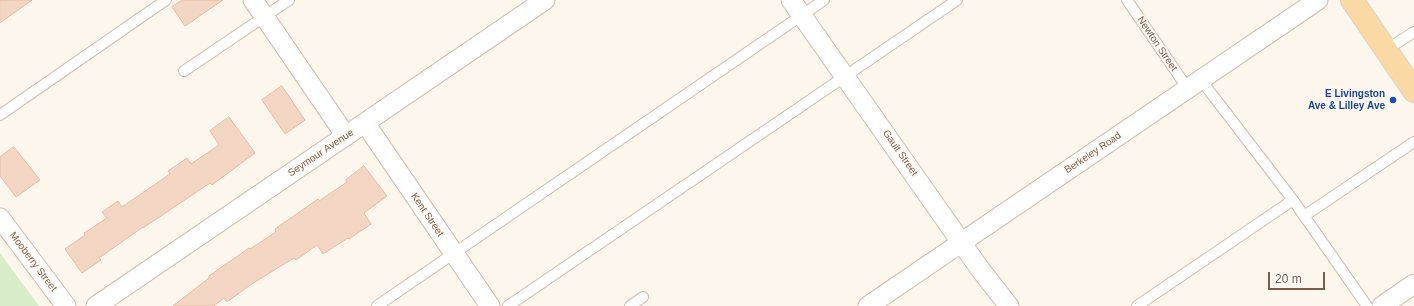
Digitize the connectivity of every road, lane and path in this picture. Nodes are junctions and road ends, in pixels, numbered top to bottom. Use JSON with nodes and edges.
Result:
{"nodes":[{"id":1,"x":166,"y":0,"type":"edge"},
{"id":2,"x":253,"y":0,"type":"edge"},
{"id":3,"x":289,"y":0,"type":"edge"},
{"id":4,"x":546,"y":0,"type":"edge"},
{"id":5,"x":824,"y":0,"type":"edge"},
{"id":6,"x":957,"y":0,"type":"edge"},
{"id":7,"x":1127,"y":0,"type":"edge"},
{"id":8,"x":1318,"y":0,"type":"edge"},
{"id":9,"x":1352,"y":0,"type":"edge"},
{"id":10,"x":797,"y":7,"type":"edge"},
{"id":11,"x":264,"y":16,"type":"junction"},
{"id":12,"x":1414,"y":32,"type":"edge"},
{"id":13,"x":1386,"y":50,"type":"junction"},
{"id":14,"x":184,"y":71,"type":"dead end"},
{"id":15,"x":846,"y":77,"type":"junction"},
{"id":16,"x":1194,"y":84,"type":"junction"},
{"id":17,"x":1414,"y":91,"type":"edge"},
{"id":18,"x":0,"y":115,"type":"edge"},
{"id":19,"x":365,"y":123,"type":"junction"},
{"id":20,"x":346,"y":136,"type":"junction"},
{"id":21,"x":1414,"y":142,"type":"edge"},
{"id":22,"x":1293,"y":200,"type":"junction"},
{"id":23,"x":1304,"y":216,"type":"junction"},
{"id":24,"x":0,"y":218,"type":"edge"},
{"id":25,"x":961,"y":242,"type":"junction"},
{"id":26,"x":454,"y":254,"type":"junction"},
{"id":27,"x":1414,"y":284,"type":"edge"},
{"id":28,"x":643,"y":297,"type":"dead end"},
{"id":29,"x":1389,"y":304,"type":"edge"},
{"id":30,"x":66,"y":306,"type":"edge"},
{"id":31,"x":96,"y":306,"type":"edge"},
{"id":32,"x":377,"y":306,"type":"edge"},
{"id":33,"x":490,"y":306,"type":"edge"},
{"id":34,"x":508,"y":306,"type":"edge"},
{"id":35,"x":630,"y":306,"type":"edge"},
{"id":36,"x":868,"y":306,"type":"edge"},
{"id":37,"x":1009,"y":306,"type":"edge"},
{"id":38,"x":1137,"y":306,"type":"edge"},
{"id":39,"x":1367,"y":306,"type":"edge"}],
"edges":[{"from":1,"to":18,"type":"lane"},
{"from":2,"to":11,"type":"street"},
{"from":3,"to":11,"type":"lane"},
{"from":4,"to":19,"type":"street","name":"Seymour Avenue"},
{"from":5,"to":10,"type":"lane"},
{"from":6,"to":15,"type":"lane"},
{"from":7,"to":16,"type":"lane","name":"Newton Street"},
{"from":8,"to":16,"type":"street","name":"Berkeley Road"},
{"from":9,"to":13,"type":"main road"},
{"from":10,"to":15,"type":"street","name":"Gault Street"},
{"from":10,"to":26,"type":"lane"},
{"from":11,"to":14,"type":"lane"},
{"from":11,"to":20,"type":"street"},
{"from":12,"to":13,"type":"lane"},
{"from":13,"to":17,"type":"main road"},
{"from":15,"to":25,"type":"street","name":"Gault Street"},
{"from":15,"to":34,"type":"lane"},
{"from":16,"to":22,"type":"lane","name":"Newton Street"},
{"from":16,"to":25,"type":"street","name":"Berkeley Road"},
{"from":19,"to":20,"type":"street","name":"Seymour Avenue"},
{"from":19,"to":26,"type":"street","name":"Kent Street"},
{"from":20,"to":31,"type":"street","name":"Seymour Avenue"},
{"from":21,"to":23,"type":"lane"},
{"from":22,"to":23,"type":"lane","name":"Newton Street"},
{"from":22,"to":38,"type":"lane"},
{"from":23,"to":39,"type":"lane","name":"Newton Street"},
{"from":24,"to":30,"type":"street","name":"Mooberry Street"},
{"from":25,"to":36,"type":"street","name":"Berkeley Road"},
{"from":25,"to":37,"type":"street","name":"Gault Street"},
{"from":26,"to":32,"type":"lane"},
{"from":26,"to":33,"type":"street","name":"Kent Street"},
{"from":27,"to":29,"type":"street"},
{"from":28,"to":35,"type":"lane"}]}
